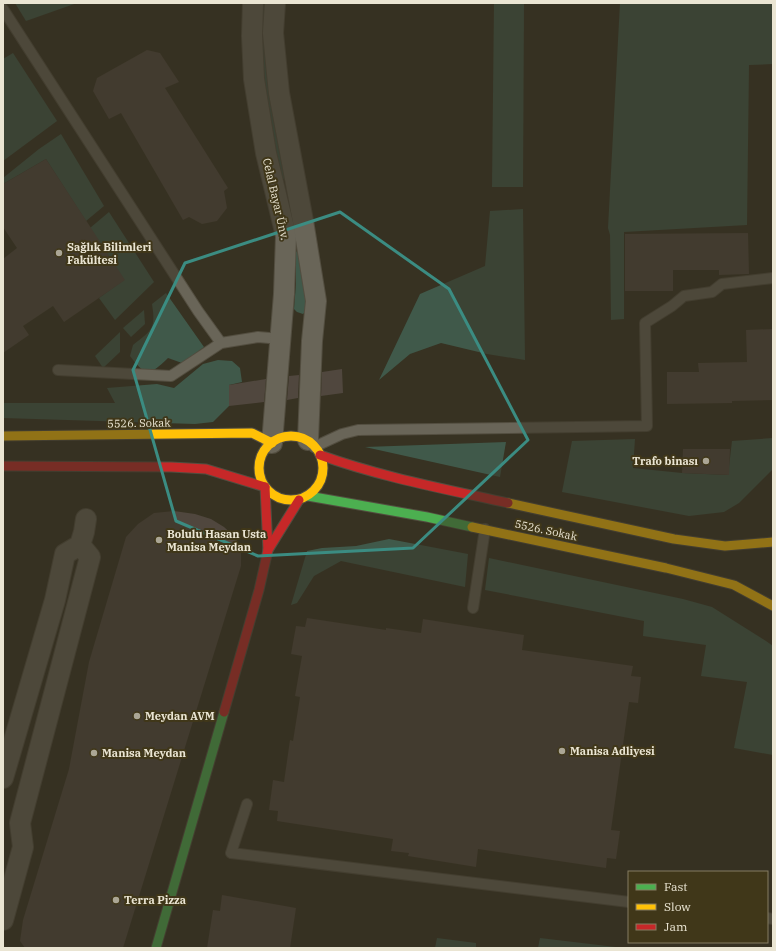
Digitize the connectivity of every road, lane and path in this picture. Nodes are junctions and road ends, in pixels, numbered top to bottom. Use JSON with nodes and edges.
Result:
{"nodes":[{"id":1,"x":254,"y":3,"type":"edge"},
{"id":2,"x":275,"y":3,"type":"edge"},
{"id":3,"x":3,"y":9,"type":"edge"},
{"id":4,"x":773,"y":278,"type":"edge"},
{"id":5,"x":280,"y":339,"type":"junction"},
{"id":6,"x":312,"y":341,"type":"junction"},
{"id":7,"x":221,"y":343,"type":"junction"},
{"id":8,"x":58,"y":370,"type":"dead end"},
{"id":9,"x":3,"y":436,"type":"edge"},
{"id":10,"x":272,"y":443,"type":"junction"},
{"id":11,"x":314,"y":447,"type":"junction"},
{"id":12,"x":3,"y":466,"type":"edge"},
{"id":13,"x":265,"y":487,"type":"junction"},
{"id":14,"x":303,"y":498,"type":"junction"},
{"id":15,"x":86,"y":519,"type":"dead end"},
{"id":16,"x":485,"y":529,"type":"junction"},
{"id":17,"x":773,"y":542,"type":"edge"},
{"id":18,"x":80,"y":545,"type":"junction"},
{"id":19,"x":268,"y":550,"type":"junction"},
{"id":20,"x":773,"y":606,"type":"edge"},
{"id":21,"x":473,"y":608,"type":"dead end"},
{"id":22,"x":3,"y":778,"type":"edge"},
{"id":23,"x":247,"y":804,"type":"dead end"},
{"id":24,"x":628,"y":902,"type":"edge"},
{"id":25,"x":3,"y":920,"type":"edge"},
{"id":26,"x":156,"y":948,"type":"edge"}],
"edges":[{"from":1,"to":5,"type":"street","name":"Celal Bayar Ünv."},
{"from":2,"to":6,"type":"street","name":"Celal Bayar Ünv."},
{"from":3,"to":7,"type":"lane"},
{"from":4,"to":11,"type":"lane"},
{"from":5,"to":6,"type":"street"},
{"from":5,"to":7,"type":"lane"},
{"from":5,"to":10,"type":"street","name":"Celal Bayar Ünv."},
{"from":6,"to":11,"type":"street","name":"Celal Bayar Ünv."},
{"from":7,"to":8,"type":"lane"},
{"from":9,"to":10,"type":"street","name":"5526. Sokak"},
{"from":10,"to":11,"type":"street"},
{"from":10,"to":13,"type":"street"},
{"from":11,"to":14,"type":"street"},
{"from":11,"to":17,"type":"street","name":"5526. Sokak"},
{"from":12,"to":13,"type":"street"},
{"from":13,"to":14,"type":"street"},
{"from":13,"to":19,"type":"street"},
{"from":14,"to":16,"type":"street","name":"5526. Sokak"},
{"from":14,"to":19,"type":"street"},
{"from":15,"to":18,"type":"street"},
{"from":16,"to":20,"type":"street","name":"5526. Sokak"},
{"from":16,"to":21,"type":"lane"},
{"from":18,"to":22,"type":"street"},
{"from":18,"to":25,"type":"street"},
{"from":19,"to":26,"type":"street"},
{"from":23,"to":24,"type":"lane"}]}
